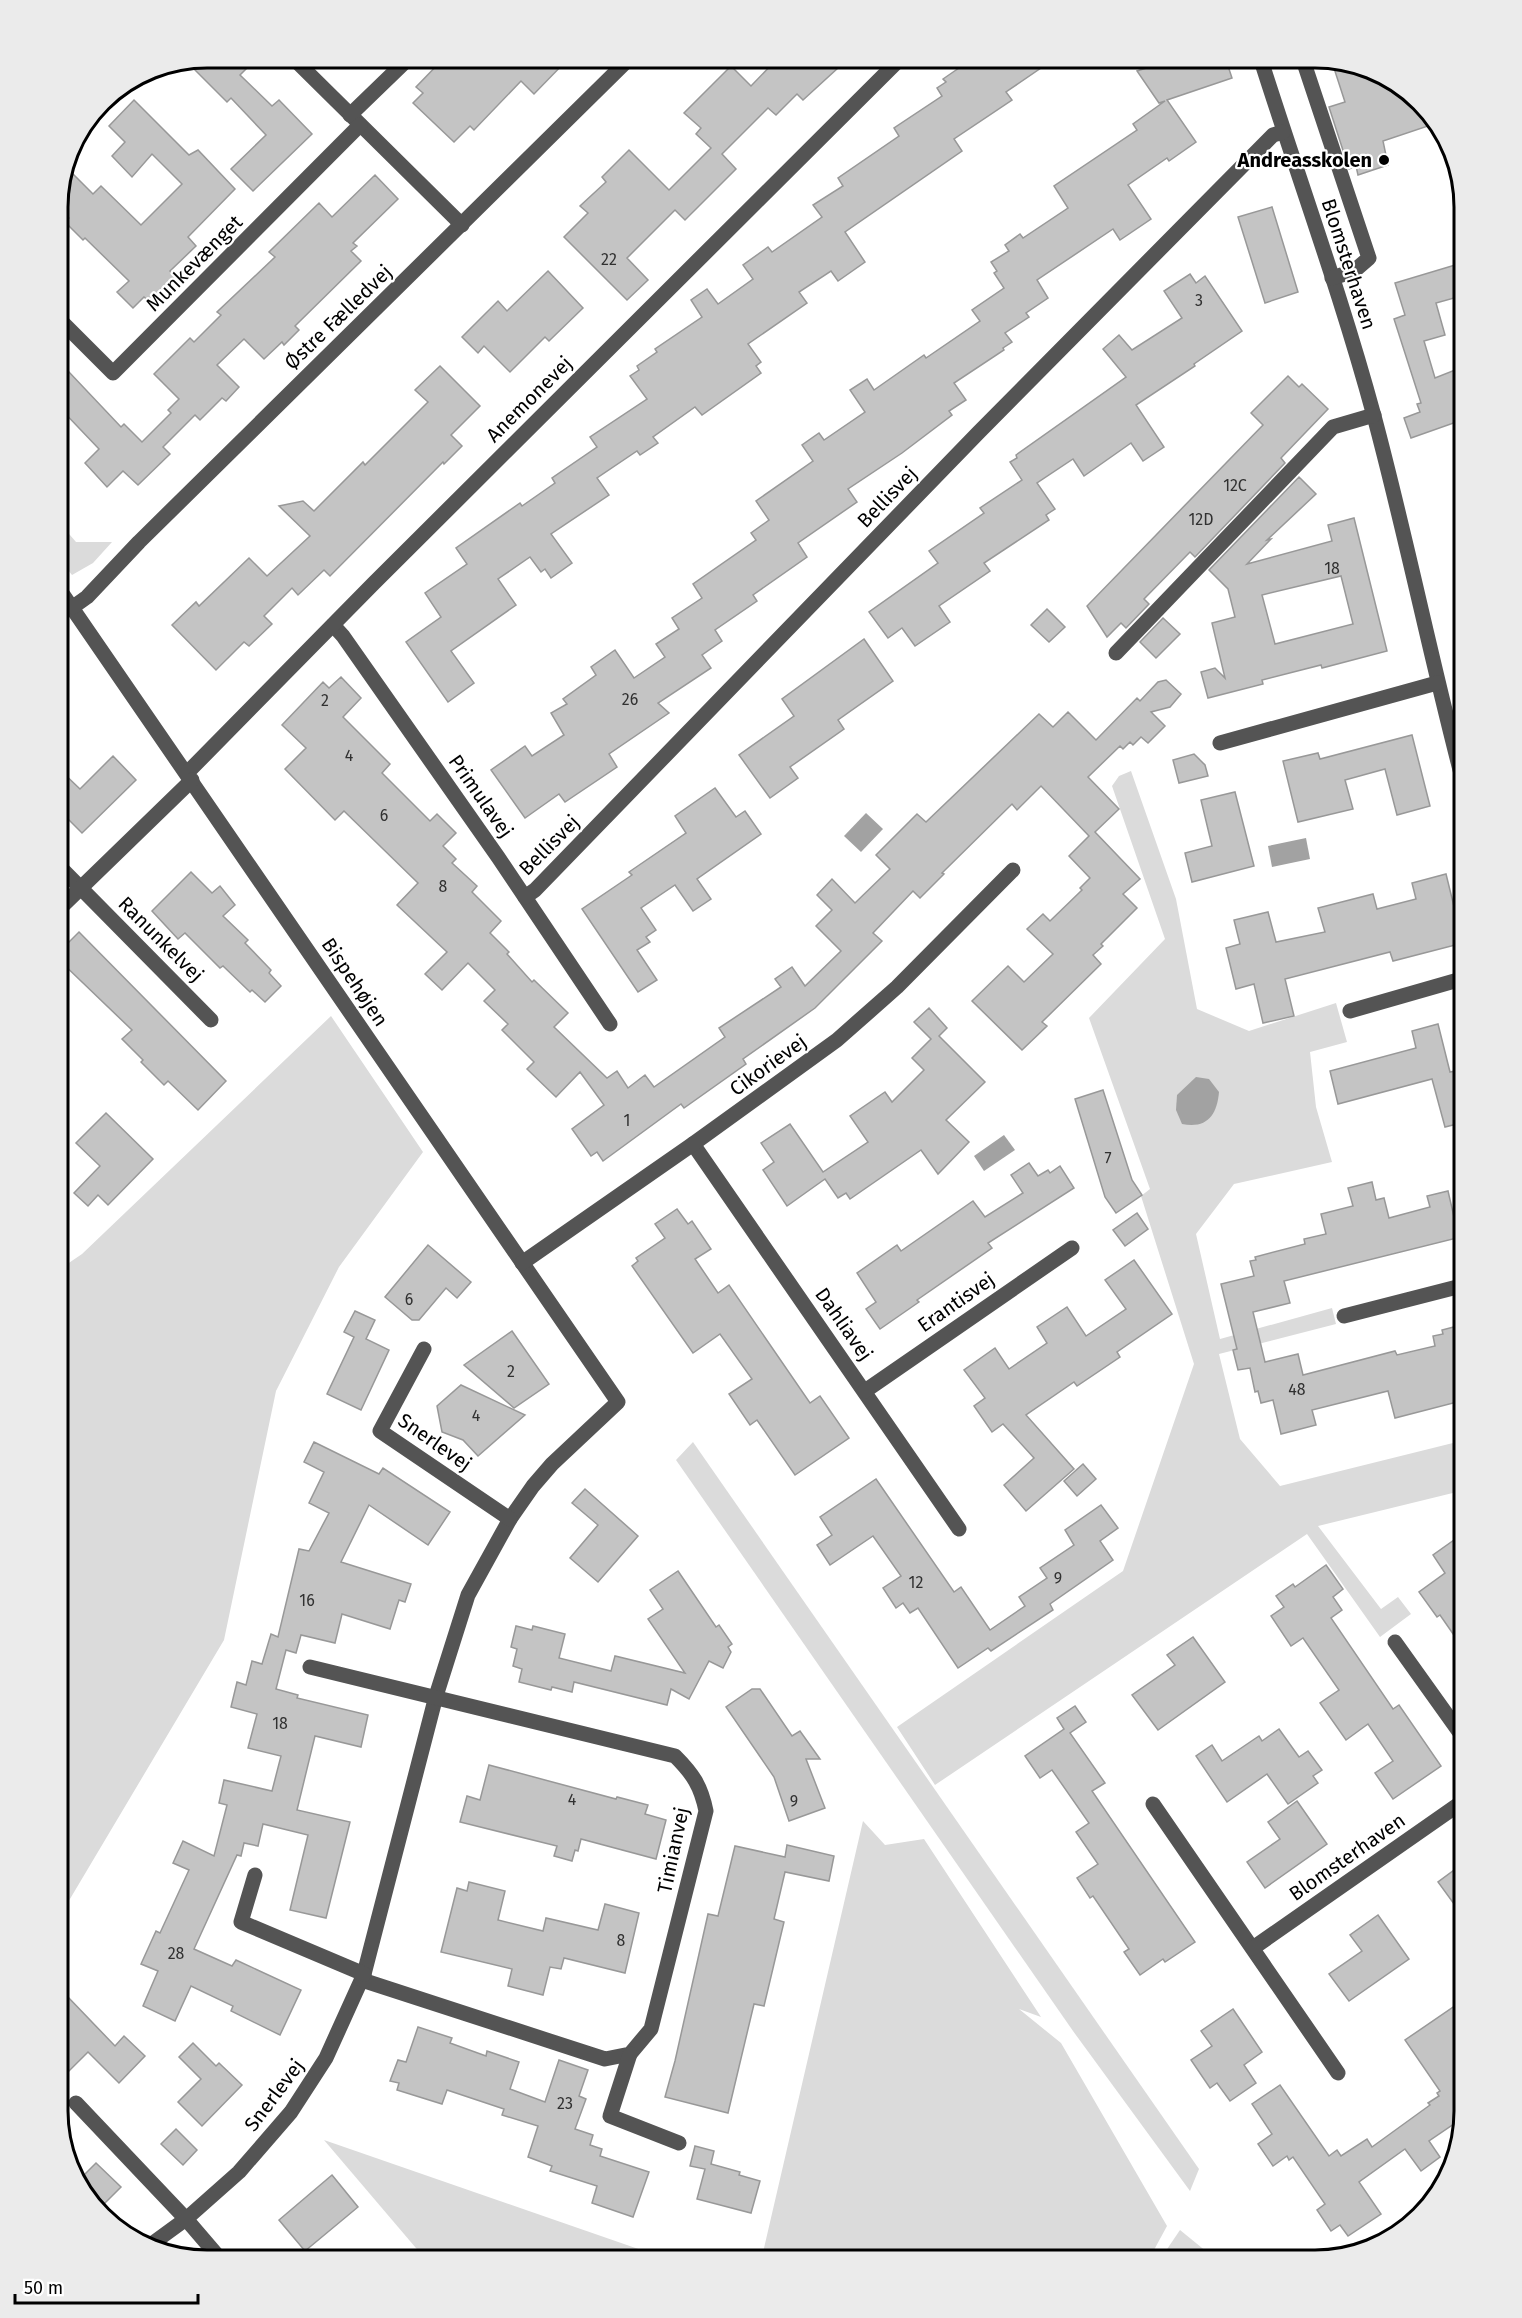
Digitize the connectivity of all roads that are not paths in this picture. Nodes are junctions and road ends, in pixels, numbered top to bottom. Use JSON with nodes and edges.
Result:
{"nodes":[{"id":1,"x":303,"y":68,"type":"edge"},
{"id":2,"x":400,"y":68,"type":"edge"},
{"id":3,"x":620,"y":68,"type":"edge"},
{"id":4,"x":891,"y":68,"type":"edge"},
{"id":5,"x":1263,"y":68,"type":"edge"},
{"id":6,"x":1306,"y":68,"type":"edge"},
{"id":7,"x":355,"y":120,"type":"junction"},
{"id":8,"x":1283,"y":132,"type":"junction"},
{"id":9,"x":462,"y":225,"type":"junction"},
{"id":10,"x":1332,"y":278,"type":"junction"},
{"id":11,"x":68,"y":328,"type":"edge"},
{"id":12,"x":1374,"y":415,"type":"junction"},
{"id":13,"x":68,"y":600,"type":"edge"},
{"id":14,"x":73,"y":607,"type":"junction"},
{"id":15,"x":333,"y":625,"type":"junction"},
{"id":16,"x":1116,"y":653,"type":"dead end"},
{"id":17,"x":1437,"y":683,"type":"junction"},
{"id":18,"x":1220,"y":743,"type":"dead end"},
{"id":19,"x":1454,"y":747,"type":"edge"},
{"id":20,"x":190,"y":777,"type":"junction"},
{"id":21,"x":1014,"y":870,"type":"dead end"},
{"id":22,"x":68,"y":875,"type":"edge"},
{"id":23,"x":81,"y":888,"type":"junction"},
{"id":24,"x":525,"y":897,"type":"junction"},
{"id":25,"x":68,"y":900,"type":"edge"},
{"id":26,"x":1454,"y":981,"type":"edge"},
{"id":27,"x":1350,"y":1011,"type":"dead end"},
{"id":28,"x":211,"y":1020,"type":"dead end"},
{"id":29,"x":610,"y":1024,"type":"dead end"},
{"id":30,"x":693,"y":1144,"type":"junction"},
{"id":31,"x":1072,"y":1248,"type":"dead end"},
{"id":32,"x":522,"y":1263,"type":"junction"},
{"id":33,"x":1454,"y":1288,"type":"edge"},
{"id":34,"x":1344,"y":1316,"type":"dead end"},
{"id":35,"x":424,"y":1349,"type":"dead end"},
{"id":36,"x":865,"y":1391,"type":"junction"},
{"id":37,"x":618,"y":1402,"type":"joint"},
{"id":38,"x":510,"y":1519,"type":"junction"},
{"id":39,"x":959,"y":1529,"type":"dead end"},
{"id":40,"x":1395,"y":1642,"type":"dead end"},
{"id":41,"x":310,"y":1667,"type":"dead end"},
{"id":42,"x":436,"y":1696,"type":"junction"},
{"id":43,"x":1454,"y":1725,"type":"edge"},
{"id":44,"x":1153,"y":1804,"type":"dead end"},
{"id":45,"x":1454,"y":1808,"type":"edge"},
{"id":46,"x":255,"y":1875,"type":"dead end"},
{"id":47,"x":1253,"y":1948,"type":"junction"},
{"id":48,"x":363,"y":1977,"type":"junction"},
{"id":49,"x":630,"y":2054,"type":"junction"},
{"id":50,"x":1338,"y":2073,"type":"dead end"},
{"id":51,"x":76,"y":2103,"type":"dead end"},
{"id":52,"x":679,"y":2143,"type":"dead end"},
{"id":53,"x":186,"y":2219,"type":"junction"},
{"id":54,"x":156,"y":2241,"type":"edge"},
{"id":55,"x":213,"y":2250,"type":"edge"}],
"edges":[{"from":1,"to":7,"type":"street"},
{"from":2,"to":7,"type":"street","name":"Munkevænget"},
{"from":3,"to":9,"type":"street","name":"Østre Fælledvej"},
{"from":4,"to":15,"type":"street","name":"Anemonevej"},
{"from":5,"to":8,"type":"street","name":"Blomsterhaven"},
{"from":6,"to":10,"type":"street"},
{"from":7,"to":9,"type":"street"},
{"from":7,"to":11,"type":"street","name":"Munkevænget"},
{"from":8,"to":10,"type":"street","name":"Blomsterhaven"},
{"from":8,"to":24,"type":"street","name":"Bellisvej"},
{"from":9,"to":14,"type":"street","name":"Østre Fælledvej"},
{"from":10,"to":12,"type":"street","name":"Blomsterhaven"},
{"from":12,"to":16,"type":"street"},
{"from":12,"to":17,"type":"street","name":"Blomsterhaven"},
{"from":13,"to":14,"type":"street","name":"Bispehøjen"},
{"from":14,"to":20,"type":"street","name":"Bispehøjen"},
{"from":15,"to":20,"type":"street","name":"Anemonevej"},
{"from":15,"to":24,"type":"street","name":"Primulavej"},
{"from":17,"to":18,"type":"street"},
{"from":17,"to":19,"type":"street","name":"Blomsterhaven"},
{"from":20,"to":23,"type":"street"},
{"from":20,"to":32,"type":"street","name":"Bispehøjen"},
{"from":21,"to":30,"type":"street","name":"Cikorievej"},
{"from":22,"to":23,"type":"street","name":"Ranunkelvej"},
{"from":23,"to":25,"type":"street"},
{"from":23,"to":28,"type":"street","name":"Ranunkelvej"},
{"from":24,"to":29,"type":"street","name":"Primulavej"},
{"from":26,"to":27,"type":"street"},
{"from":30,"to":32,"type":"street","name":"Cikorievej"},
{"from":30,"to":36,"type":"street","name":"Dahliavej"},
{"from":31,"to":36,"type":"street","name":"Erantisvej"},
{"from":32,"to":37,"type":"street","name":"Bispehøjen"},
{"from":33,"to":34,"type":"street"},
{"from":35,"to":38,"type":"street","name":"Snerlevej"},
{"from":36,"to":39,"type":"street","name":"Dahliavej"},
{"from":37,"to":38,"type":"street","name":"Snerlevej"},
{"from":38,"to":42,"type":"street","name":"Snerlevej"},
{"from":40,"to":43,"type":"street"},
{"from":41,"to":42,"type":"street"},
{"from":42,"to":48,"type":"street","name":"Snerlevej"},
{"from":42,"to":49,"type":"street","name":"Timianvej"},
{"from":44,"to":47,"type":"street"},
{"from":45,"to":47,"type":"street","name":"Blomsterhaven"},
{"from":46,"to":48,"type":"street"},
{"from":47,"to":50,"type":"street"},
{"from":48,"to":49,"type":"street"},
{"from":48,"to":53,"type":"street","name":"Snerlevej"},
{"from":49,"to":52,"type":"street","name":"Timianvej"},
{"from":51,"to":53,"type":"street"},
{"from":53,"to":54,"type":"street","name":"Snerlevej"},
{"from":53,"to":55,"type":"street"}]}
